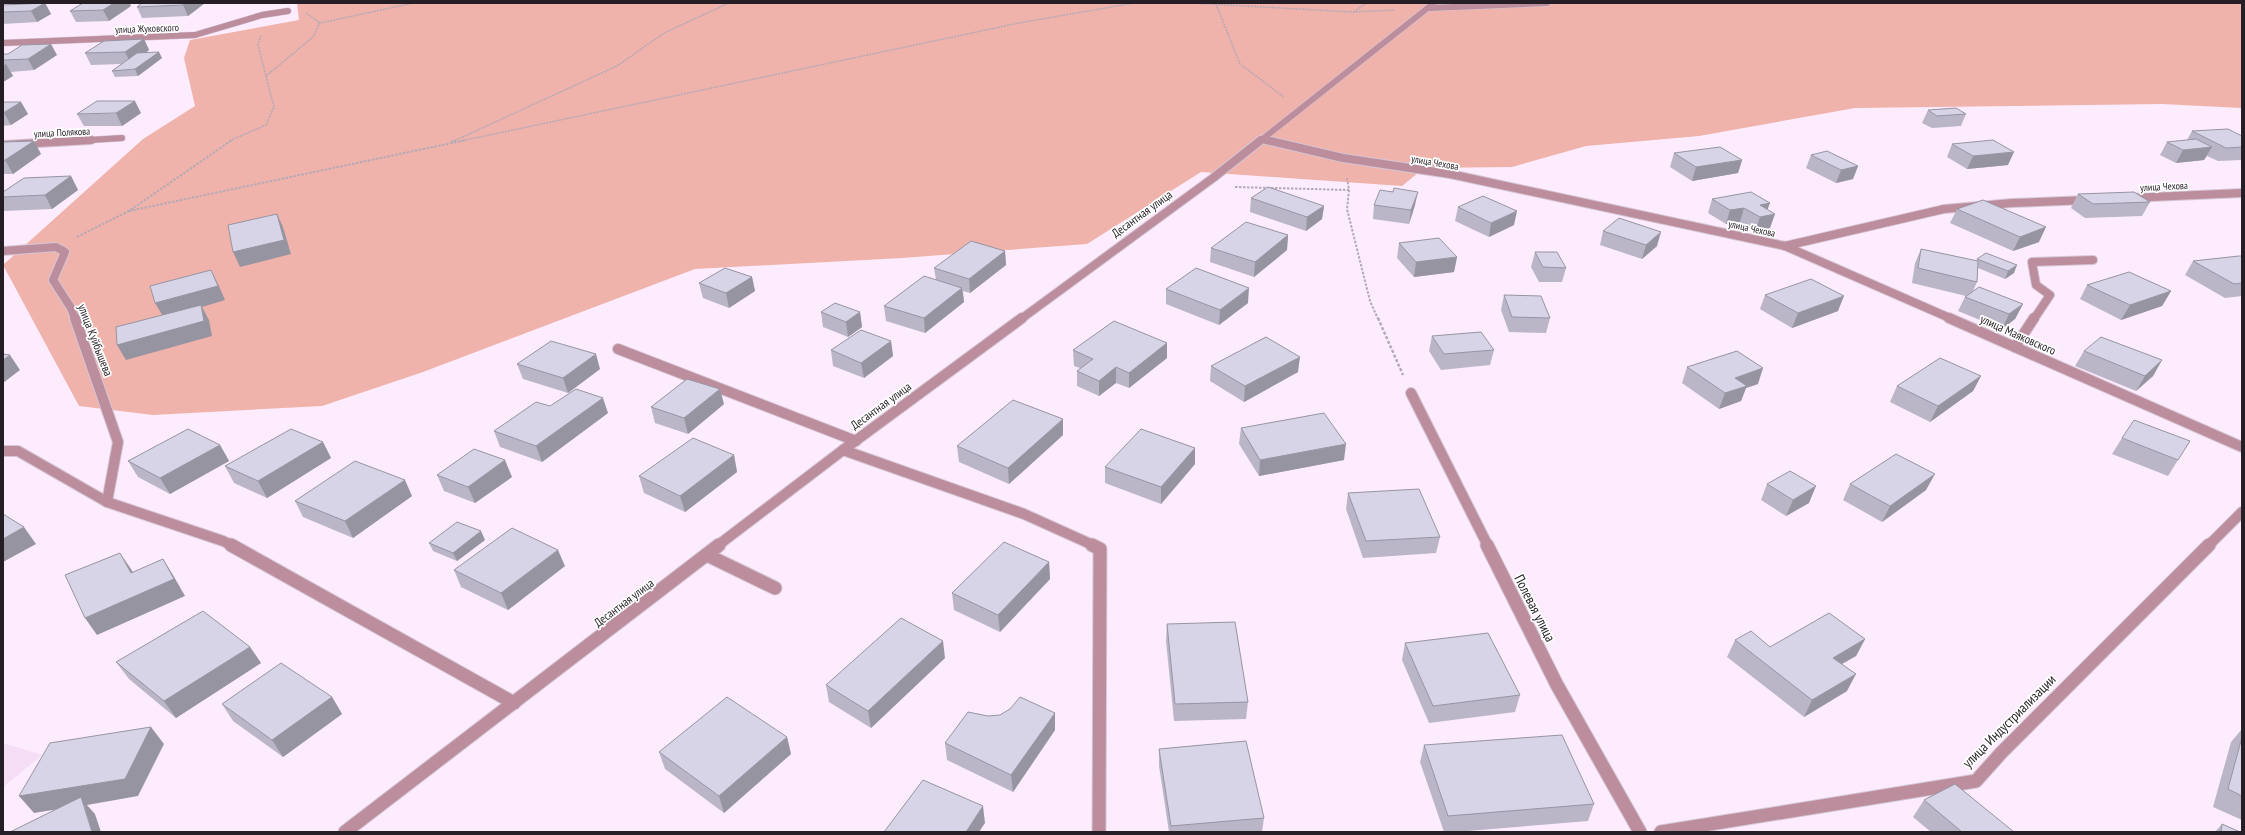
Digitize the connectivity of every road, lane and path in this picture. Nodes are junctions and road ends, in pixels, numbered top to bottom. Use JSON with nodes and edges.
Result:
{"nodes":[{"id":1,"x":414,"y":3,"type":"edge"},
{"id":2,"x":729,"y":3,"type":"edge"},
{"id":3,"x":1134,"y":3,"type":"edge"},
{"id":4,"x":1191,"y":3,"type":"edge"},
{"id":5,"x":1366,"y":3,"type":"edge"},
{"id":6,"x":1434,"y":3,"type":"edge"},
{"id":7,"x":1546,"y":3,"type":"edge"},
{"id":8,"x":1216,"y":4,"type":"edge"},
{"id":9,"x":1429,"y":8,"type":"junction"},
{"id":10,"x":288,"y":11,"type":"joint"},
{"id":11,"x":1353,"y":12,"type":"junction"},
{"id":12,"x":3,"y":42,"type":"edge"},
{"id":13,"x":266,"y":76,"type":"junction"},
{"id":14,"x":1300,"y":110,"type":"junction"},
{"id":15,"x":122,"y":138,"type":"dead end"},
{"id":16,"x":1263,"y":139,"type":"junction"},
{"id":17,"x":445,"y":144,"type":"junction"},
{"id":18,"x":3,"y":145,"type":"edge"},
{"id":19,"x":1343,"y":158,"type":"junction"},
{"id":20,"x":1213,"y":178,"type":"junction"},
{"id":21,"x":1349,"y":190,"type":"junction"},
{"id":22,"x":2242,"y":193,"type":"edge"},
{"id":23,"x":2123,"y":198,"type":"edge"},
{"id":24,"x":2099,"y":199,"type":"edge"},
{"id":25,"x":129,"y":211,"type":"junction"},
{"id":26,"x":1785,"y":246,"type":"junction"},
{"id":27,"x":56,"y":247,"type":"junction"},
{"id":28,"x":3,"y":251,"type":"edge"},
{"id":29,"x":2094,"y":260,"type":"dead end"},
{"id":30,"x":2015,"y":347,"type":"junction"},
{"id":31,"x":618,"y":349,"type":"dead end"},
{"id":32,"x":1411,"y":393,"type":"joint"},
{"id":33,"x":856,"y":441,"type":"junction"},
{"id":34,"x":2242,"y":447,"type":"edge"},
{"id":35,"x":843,"y":450,"type":"junction"},
{"id":36,"x":3,"y":451,"type":"edge"},
{"id":37,"x":107,"y":502,"type":"junction"},
{"id":38,"x":2242,"y":512,"type":"edge"},
{"id":39,"x":707,"y":555,"type":"junction"},
{"id":40,"x":776,"y":588,"type":"dead end"},
{"id":41,"x":514,"y":703,"type":"junction"},
{"id":42,"x":346,"y":832,"type":"edge"},
{"id":43,"x":1099,"y":832,"type":"edge"},
{"id":44,"x":1640,"y":832,"type":"edge"},
{"id":45,"x":1661,"y":832,"type":"edge"}],
"edges":[{"from":1,"to":13,"type":"path"},
{"from":2,"to":17,"type":"path"},
{"from":3,"to":17,"type":"path"},
{"from":4,"to":8,"type":"path"},
{"from":5,"to":11,"type":"path"},
{"from":6,"to":9,"type":"street","name":"Десантная улица"},
{"from":7,"to":9,"type":"street"},
{"from":8,"to":11,"type":"path"},
{"from":8,"to":14,"type":"path"},
{"from":9,"to":11,"type":"path"},
{"from":9,"to":14,"type":"street","name":"Десантная улица"},
{"from":10,"to":12,"type":"street","name":"улица Жуковского"},
{"from":10,"to":13,"type":"path"},
{"from":13,"to":25,"type":"path"},
{"from":14,"to":16,"type":"street","name":"Десантная улица"},
{"from":15,"to":18,"type":"street","name":"улица Полякова"},
{"from":16,"to":19,"type":"street","name":"улица Чехова"},
{"from":16,"to":20,"type":"street","name":"Десантная улица"},
{"from":17,"to":25,"type":"path"},
{"from":19,"to":21,"type":"path"},
{"from":19,"to":26,"type":"street","name":"улица Чехова"},
{"from":20,"to":21,"type":"path"},
{"from":20,"to":33,"type":"street","name":"Десантная улица"},
{"from":21,"to":32,"type":"path"},
{"from":22,"to":23,"type":"street","name":"улица Чехова"},
{"from":24,"to":26,"type":"street","name":"улица Чехова"},
{"from":25,"to":27,"type":"path"},
{"from":26,"to":30,"type":"street","name":"улица Маяковского"},
{"from":27,"to":28,"type":"street"},
{"from":27,"to":37,"type":"street","name":"улица Куйбышева"},
{"from":29,"to":30,"type":"street"},
{"from":30,"to":34,"type":"street","name":"улица Маяковского"},
{"from":31,"to":33,"type":"street"},
{"from":32,"to":44,"type":"street","name":"Полевая улица"},
{"from":33,"to":35,"type":"street","name":"Десантная улица"},
{"from":35,"to":39,"type":"street","name":"Десантная улица"},
{"from":35,"to":43,"type":"street"},
{"from":36,"to":37,"type":"street"},
{"from":37,"to":41,"type":"street"},
{"from":38,"to":45,"type":"street","name":"улица Индустриализации"},
{"from":39,"to":40,"type":"street"},
{"from":39,"to":41,"type":"street","name":"Десантная улица"},
{"from":41,"to":42,"type":"street","name":"Десантная улица"}]}
